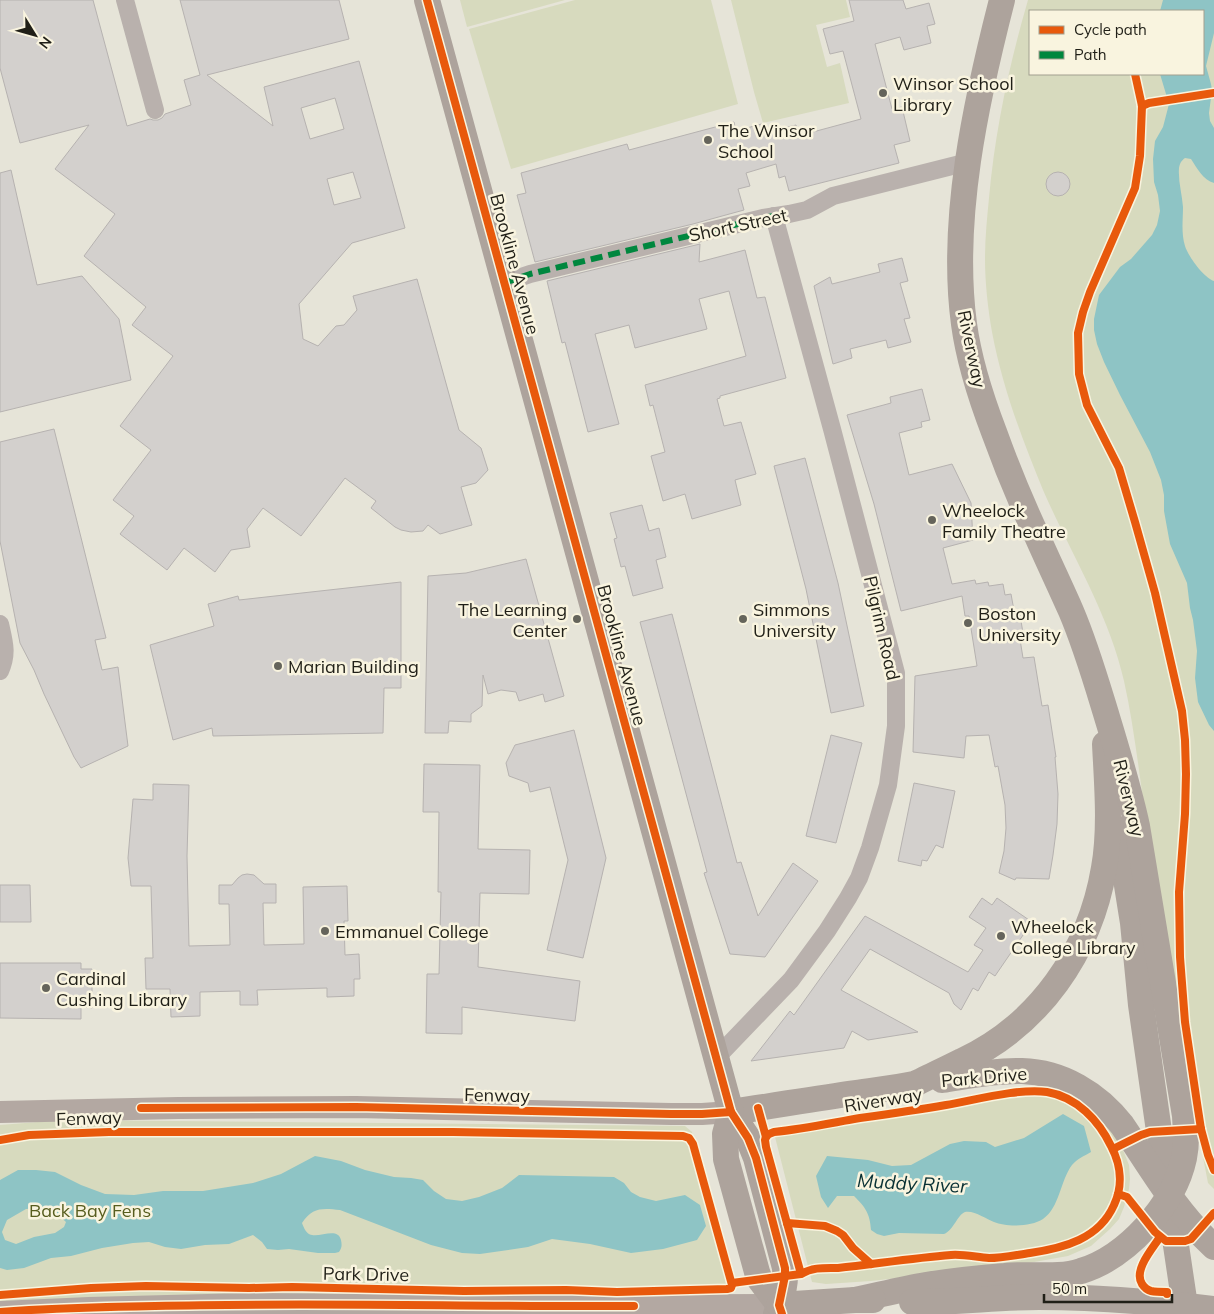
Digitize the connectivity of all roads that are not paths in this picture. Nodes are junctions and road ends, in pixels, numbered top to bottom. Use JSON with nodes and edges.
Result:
{"nodes":[{"id":1,"x":125,"y":0,"type":"edge"},
{"id":2,"x":427,"y":0,"type":"edge"},
{"id":3,"x":1002,"y":0,"type":"edge"},
{"id":4,"x":155,"y":110,"type":"dead end"},
{"id":5,"x":968,"y":162,"type":"junction"},
{"id":6,"x":774,"y":216,"type":"junction"},
{"id":7,"x":504,"y":283,"type":"junction"},
{"id":8,"x":0,"y":624,"type":"edge"},
{"id":9,"x":0,"y":670,"type":"edge"},
{"id":10,"x":1096,"y":680,"type":"junction"},
{"id":11,"x":1106,"y":762,"type":"junction"},
{"id":12,"x":716,"y":1057,"type":"junction"},
{"id":13,"x":916,"y":1083,"type":"junction"},
{"id":14,"x":0,"y":1112,"type":"edge"},
{"id":15,"x":731,"y":1112,"type":"junction"},
{"id":16,"x":1168,"y":1195,"type":"junction"},
{"id":17,"x":1214,"y":1247,"type":"edge"},
{"id":18,"x":856,"y":1300,"type":"junction"},
{"id":19,"x":1185,"y":1306,"type":"junction"},
{"id":20,"x":226,"y":1309,"type":"edge"},
{"id":21,"x":1214,"y":1309,"type":"edge"},
{"id":22,"x":493,"y":1310,"type":"edge"},
{"id":23,"x":779,"y":1311,"type":"edge"},
{"id":24,"x":0,"y":1312,"type":"edge"}],
"edges":[{"from":1,"to":4,"type":"street"},
{"from":2,"to":7,"type":"highway","name":"Brookline Avenue"},
{"from":3,"to":5,"type":"highway","name":"Riverway"},
{"from":5,"to":6,"type":"street","name":"Short Street"},
{"from":5,"to":10,"type":"highway","name":"Riverway"},
{"from":6,"to":7,"type":"street","name":"Short Street"},
{"from":6,"to":12,"type":"street","name":"Pilgrim Road"},
{"from":7,"to":12,"type":"highway","name":"Brookline Avenue"},
{"from":8,"to":9,"type":"street"},
{"from":10,"to":11,"type":"highway","name":"Riverway"},
{"from":10,"to":16,"type":"highway","name":"Riverway"},
{"from":11,"to":13,"type":"highway","name":"Riverway"},
{"from":11,"to":16,"type":"highway"},
{"from":12,"to":15,"type":"highway","name":"Brookline Avenue"},
{"from":13,"to":15,"type":"highway","name":"Riverway"},
{"from":13,"to":16,"type":"highway","name":"Park Drive"},
{"from":14,"to":15,"type":"main road","name":"Fenway"},
{"from":15,"to":23,"type":"highway","name":"Brookline Avenue"},
{"from":16,"to":17,"type":"highway","name":"Park Drive"},
{"from":16,"to":18,"type":"highway","name":"Riverway"},
{"from":16,"to":19,"type":"highway"},
{"from":18,"to":19,"type":"highway","name":"Park Drive"},
{"from":18,"to":23,"type":"highway","name":"Park Drive"},
{"from":19,"to":21,"type":"highway","name":"Park Drive"},
{"from":20,"to":22,"type":"main road","name":"Park Drive"},
{"from":20,"to":24,"type":"main road","name":"Park Drive"},
{"from":22,"to":23,"type":"main road","name":"Park Drive"}]}
